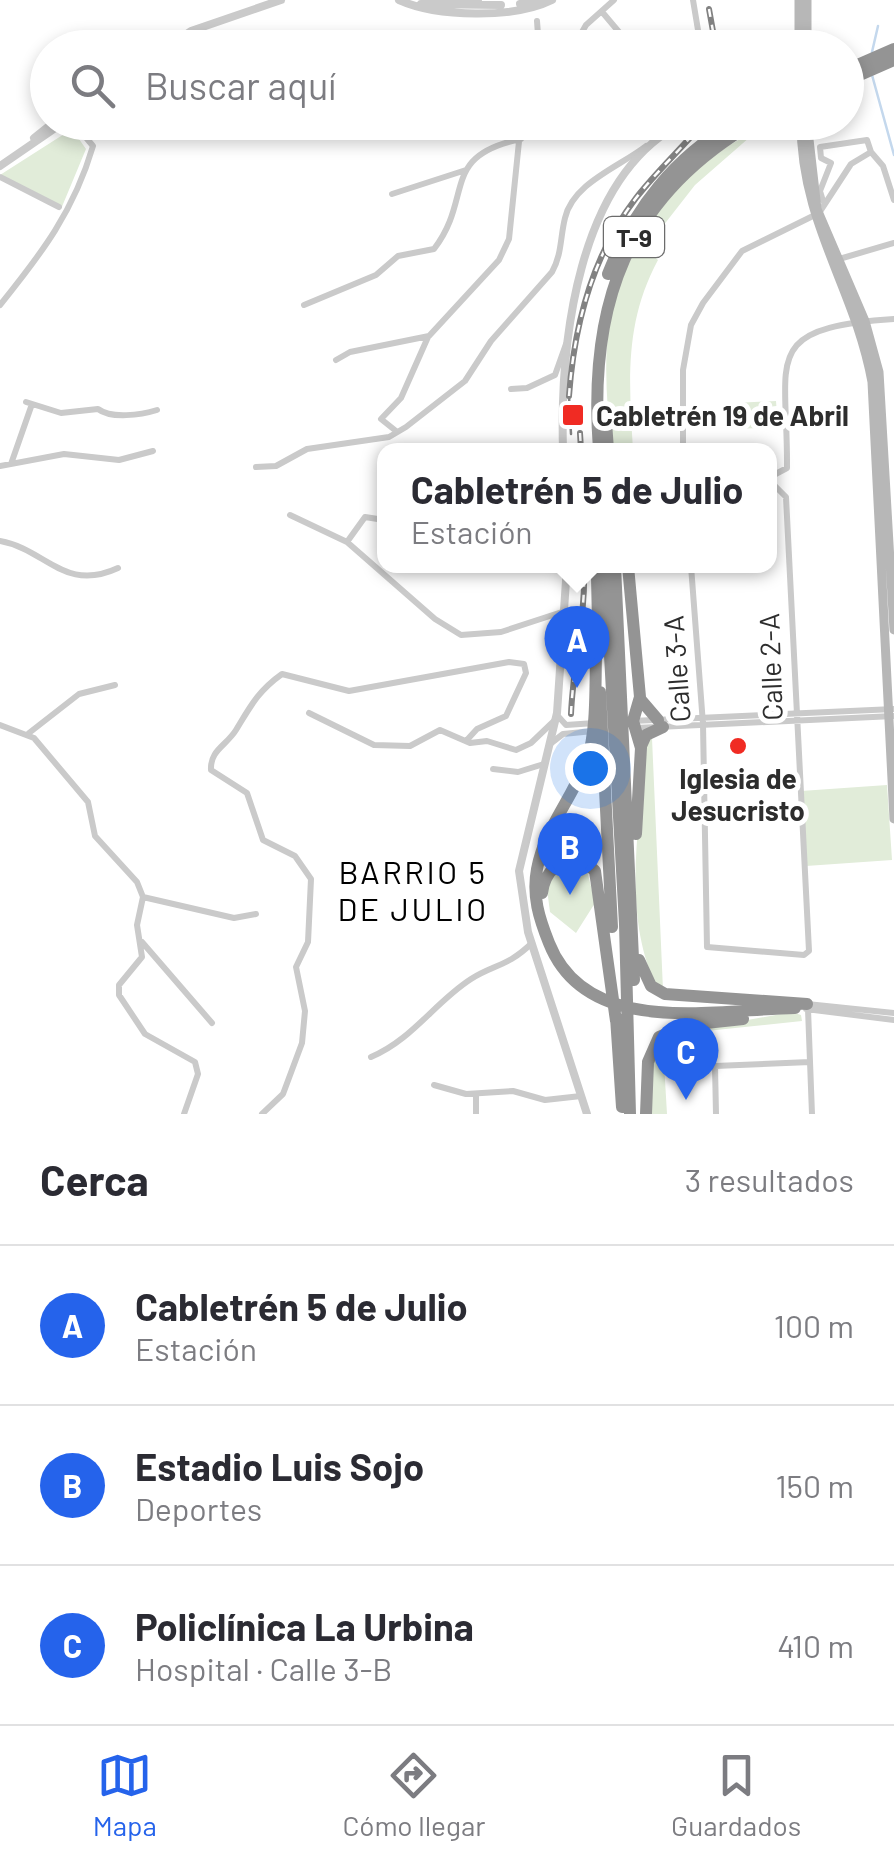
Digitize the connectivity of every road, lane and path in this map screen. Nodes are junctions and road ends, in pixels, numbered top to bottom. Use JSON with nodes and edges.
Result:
{"nodes":[{"id":1,"x":266,"y":0,"type":"edge"},
{"id":2,"x":281,"y":0,"type":"edge"},
{"id":3,"x":399,"y":0,"type":"edge"},
{"id":4,"x":412,"y":0,"type":"edge"},
{"id":5,"x":427,"y":0,"type":"edge"},
{"id":6,"x":478,"y":0,"type":"edge"},
{"id":7,"x":539,"y":0,"type":"edge"},
{"id":8,"x":552,"y":0,"type":"edge"},
{"id":9,"x":614,"y":0,"type":"edge"},
{"id":10,"x":693,"y":0,"type":"edge"},
{"id":11,"x":799,"y":0,"type":"edge"},
{"id":12,"x":807,"y":0,"type":"edge"},
{"id":13,"x":603,"y":13,"type":"junction"},
{"id":14,"x":537,"y":20,"type":"dead end"},
{"id":15,"x":189,"y":30,"type":"edge"},
{"id":16,"x":193,"y":30,"type":"edge"},
{"id":17,"x":538,"y":30,"type":"edge"},
{"id":18,"x":583,"y":30,"type":"edge"},
{"id":19,"x":618,"y":30,"type":"edge"},
{"id":20,"x":698,"y":30,"type":"edge"},
{"id":21,"x":799,"y":30,"type":"edge"},
{"id":22,"x":807,"y":30,"type":"edge"},
{"id":23,"x":888,"y":60,"type":"edge"},
{"id":24,"x":864,"y":72,"type":"edge"},
{"id":25,"x":31,"y":140,"type":"edge"},
{"id":26,"x":37,"y":140,"type":"edge"},
{"id":27,"x":88,"y":140,"type":"edge"},
{"id":28,"x":516,"y":140,"type":"edge"},
{"id":29,"x":520,"y":140,"type":"edge"},
{"id":30,"x":655,"y":140,"type":"joint"},
{"id":31,"x":715,"y":140,"type":"edge"},
{"id":32,"x":719,"y":140,"type":"edge"},
{"id":33,"x":805,"y":140,"type":"edge"},
{"id":34,"x":871,"y":152,"type":"junction"},
{"id":35,"x":0,"y":164,"type":"edge"},
{"id":36,"x":466,"y":170,"type":"junction"},
{"id":37,"x":0,"y":177,"type":"edge"},
{"id":38,"x":392,"y":194,"type":"dead end"},
{"id":39,"x":894,"y":200,"type":"edge"},
{"id":40,"x":822,"y":201,"type":"junction"},
{"id":41,"x":59,"y":207,"type":"dead end"},
{"id":42,"x":816,"y":214,"type":"junction"},
{"id":43,"x":894,"y":242,"type":"edge"},
{"id":44,"x":838,"y":260,"type":"junction"},
{"id":45,"x":304,"y":305,"type":"dead end"},
{"id":46,"x":0,"y":306,"type":"edge"},
{"id":47,"x":894,"y":319,"type":"edge"},
{"id":48,"x":860,"y":321,"type":"junction"},
{"id":49,"x":429,"y":336,"type":"junction"},
{"id":50,"x":566,"y":344,"type":"junction"},
{"id":51,"x":336,"y":360,"type":"dead end"},
{"id":52,"x":600,"y":371,"type":"junction"},
{"id":53,"x":511,"y":389,"type":"dead end"},
{"id":54,"x":157,"y":410,"type":"dead end"},
{"id":55,"x":397,"y":431,"type":"junction"},
{"id":56,"x":562,"y":443,"type":"edge"},
{"id":57,"x":596,"y":443,"type":"edge"},
{"id":58,"x":596,"y":443,"type":"edge"},
{"id":59,"x":607,"y":443,"type":"edge"},
{"id":60,"x":682,"y":443,"type":"edge"},
{"id":61,"x":153,"y":451,"type":"dead end"},
{"id":62,"x":10,"y":464,"type":"junction"},
{"id":63,"x":0,"y":466,"type":"edge"},
{"id":64,"x":256,"y":467,"type":"dead end"},
{"id":65,"x":777,"y":475,"type":"edge"},
{"id":66,"x":777,"y":487,"type":"edge"},
{"id":67,"x":290,"y":515,"type":"dead end"},
{"id":68,"x":377,"y":519,"type":"edge"},
{"id":69,"x":0,"y":541,"type":"edge"},
{"id":70,"x":347,"y":542,"type":"junction"},
{"id":71,"x":118,"y":568,"type":"dead end"},
{"id":72,"x":377,"y":569,"type":"edge"},
{"id":73,"x":382,"y":573,"type":"edge"},
{"id":74,"x":567,"y":573,"type":"edge"},
{"id":75,"x":601,"y":573,"type":"edge"},
{"id":76,"x":601,"y":573,"type":"edge"},
{"id":77,"x":615,"y":573,"type":"edge"},
{"id":78,"x":629,"y":573,"type":"edge"},
{"id":79,"x":691,"y":573,"type":"edge"},
{"id":80,"x":565,"y":611,"type":"junction"},
{"id":81,"x":598,"y":615,"type":"junction"},
{"id":82,"x":894,"y":630,"type":"edge"},
{"id":83,"x":115,"y":685,"type":"dead end"},
{"id":84,"x":640,"y":697,"type":"junction"},
{"id":85,"x":309,"y":712,"type":"dead end"},
{"id":86,"x":892,"y":713,"type":"edge"},
{"id":87,"x":794,"y":716,"type":"junction"},
{"id":88,"x":556,"y":717,"type":"junction"},
{"id":89,"x":702,"y":721,"type":"junction"},
{"id":90,"x":661,"y":724,"type":"junction"},
{"id":91,"x":633,"y":725,"type":"junction"},
{"id":92,"x":0,"y":726,"type":"edge"},
{"id":93,"x":574,"y":728,"type":"junction"},
{"id":94,"x":29,"y":733,"type":"junction"},
{"id":95,"x":466,"y":741,"type":"junction"},
{"id":96,"x":549,"y":745,"type":"junction"},
{"id":97,"x":641,"y":748,"type":"junction"},
{"id":98,"x":544,"y":764,"type":"junction"},
{"id":99,"x":492,"y":770,"type":"dead end"},
{"id":100,"x":894,"y":819,"type":"edge"},
{"id":101,"x":630,"y":862,"type":"junction"},
{"id":102,"x":143,"y":896,"type":"junction"},
{"id":103,"x":256,"y":914,"type":"dead end"},
{"id":104,"x":141,"y":941,"type":"junction"},
{"id":105,"x":532,"y":943,"type":"junction"},
{"id":106,"x":636,"y":945,"type":"junction"},
{"id":107,"x":708,"y":948,"type":"joint"},
{"id":108,"x":621,"y":970,"type":"junction"},
{"id":109,"x":803,"y":1007,"type":"junction"},
{"id":110,"x":894,"y":1017,"type":"edge"},
{"id":111,"x":626,"y":1019,"type":"junction"},
{"id":112,"x":212,"y":1022,"type":"dead end"},
{"id":113,"x":371,"y":1058,"type":"dead end"},
{"id":114,"x":810,"y":1062,"type":"junction"},
{"id":115,"x":434,"y":1085,"type":"dead end"},
{"id":116,"x":476,"y":1095,"type":"junction"},
{"id":117,"x":581,"y":1096,"type":"junction"},
{"id":118,"x":184,"y":1114,"type":"edge"},
{"id":119,"x":262,"y":1114,"type":"edge"},
{"id":120,"x":476,"y":1114,"type":"edge"},
{"id":121,"x":587,"y":1114,"type":"edge"},
{"id":122,"x":622,"y":1114,"type":"edge"},
{"id":123,"x":630,"y":1114,"type":"edge"},
{"id":124,"x":646,"y":1114,"type":"edge"},
{"id":125,"x":716,"y":1114,"type":"edge"},
{"id":126,"x":812,"y":1114,"type":"edge"}],
"edges":[{"from":1,"to":15,"type":"street"},
{"from":2,"to":16,"type":"street"},
{"from":3,"to":8,"type":"street"},
{"from":4,"to":7,"type":"street"},
{"from":5,"to":6,"type":"street"},
{"from":9,"to":13,"type":"street"},
{"from":10,"to":20,"type":"street"},
{"from":11,"to":21,"type":"main road"},
{"from":12,"to":22,"type":"main road"},
{"from":13,"to":18,"type":"street"},
{"from":13,"to":19,"type":"street"},
{"from":14,"to":17,"type":"street"},
{"from":23,"to":24,"type":"highway"},
{"from":25,"to":35,"type":"street"},
{"from":26,"to":35,"type":"street"},
{"from":27,"to":46,"type":"street"},
{"from":28,"to":36,"type":"street"},
{"from":29,"to":49,"type":"street"},
{"from":30,"to":50,"type":"street"},
{"from":30,"to":55,"type":"street"},
{"from":31,"to":57,"type":"highway","number":"T-9"},
{"from":32,"to":52,"type":"highway","number":"T-9"},
{"from":33,"to":42,"type":"main road"},
{"from":34,"to":39,"type":"street"},
{"from":34,"to":40,"type":"street"},
{"from":34,"to":40,"type":"street"},
{"from":36,"to":38,"type":"street"},
{"from":36,"to":45,"type":"street"},
{"from":37,"to":41,"type":"street"},
{"from":40,"to":42,"type":"street"},
{"from":42,"to":44,"type":"main road"},
{"from":42,"to":48,"type":"main road"},
{"from":42,"to":60,"type":"street"},
{"from":43,"to":44,"type":"street"},
{"from":44,"to":48,"type":"main road"},
{"from":47,"to":48,"type":"street"},
{"from":48,"to":65,"type":"street"},
{"from":48,"to":82,"type":"main road"},
{"from":48,"to":86,"type":"main road"},
{"from":49,"to":51,"type":"street"},
{"from":49,"to":55,"type":"street"},
{"from":50,"to":53,"type":"street"},
{"from":50,"to":56,"type":"street"},
{"from":52,"to":58,"type":"highway","number":"T-9"},
{"from":52,"to":59,"type":"highway"},
{"from":54,"to":62,"type":"street"},
{"from":55,"to":64,"type":"street"},
{"from":61,"to":62,"type":"street"},
{"from":62,"to":63,"type":"street"},
{"from":66,"to":87,"type":"street","name":"Calle 2-A"},
{"from":67,"to":70,"type":"street"},
{"from":68,"to":70,"type":"street"},
{"from":69,"to":71,"type":"street"},
{"from":70,"to":72,"type":"street"},
{"from":73,"to":80,"type":"street"},
{"from":74,"to":80,"type":"street"},
{"from":75,"to":81,"type":"highway"},
{"from":76,"to":108,"type":"highway"},
{"from":77,"to":101,"type":"highway"},
{"from":78,"to":84,"type":"highway"},
{"from":79,"to":89,"type":"street","name":"Calle 3-A"},
{"from":80,"to":88,"type":"street"},
{"from":81,"to":108,"type":"highway"},
{"from":81,"to":109,"type":"highway"},
{"from":83,"to":94,"type":"street"},
{"from":84,"to":90,"type":"highway"},
{"from":84,"to":91,"type":"highway"},
{"from":85,"to":95,"type":"street"},
{"from":86,"to":87,"type":"street"},
{"from":86,"to":100,"type":"main road"},
{"from":87,"to":89,"type":"street"},
{"from":87,"to":107,"type":"street","name":"Calle 2-A"},
{"from":88,"to":93,"type":"street"},
{"from":88,"to":95,"type":"street"},
{"from":88,"to":96,"type":"street"},
{"from":89,"to":90,"type":"street"},
{"from":89,"to":107,"type":"street","name":"Calle 3-A"},
{"from":90,"to":91,"type":"street"},
{"from":90,"to":97,"type":"highway"},
{"from":91,"to":93,"type":"street"},
{"from":91,"to":97,"type":"highway"},
{"from":92,"to":94,"type":"street"},
{"from":93,"to":96,"type":"street"},
{"from":94,"to":102,"type":"street"},
{"from":95,"to":119,"type":"street"},
{"from":96,"to":98,"type":"street"},
{"from":97,"to":101,"type":"highway"},
{"from":98,"to":99,"type":"street"},
{"from":98,"to":105,"type":"street"},
{"from":101,"to":106,"type":"highway"},
{"from":102,"to":103,"type":"street"},
{"from":102,"to":104,"type":"street"},
{"from":104,"to":112,"type":"street"},
{"from":104,"to":118,"type":"street"},
{"from":105,"to":113,"type":"street"},
{"from":105,"to":117,"type":"street"},
{"from":106,"to":108,"type":"highway"},
{"from":106,"to":109,"type":"highway"},
{"from":108,"to":109,"type":"highway"},
{"from":108,"to":111,"type":"highway"},
{"from":108,"to":111,"type":"highway"},
{"from":109,"to":110,"type":"street"},
{"from":109,"to":114,"type":"street"},
{"from":109,"to":124,"type":"highway"},
{"from":111,"to":122,"type":"highway"},
{"from":111,"to":123,"type":"highway"},
{"from":114,"to":125,"type":"street"},
{"from":114,"to":126,"type":"street"},
{"from":115,"to":116,"type":"street"},
{"from":116,"to":117,"type":"street"},
{"from":116,"to":120,"type":"street"},
{"from":117,"to":121,"type":"street"}]}
